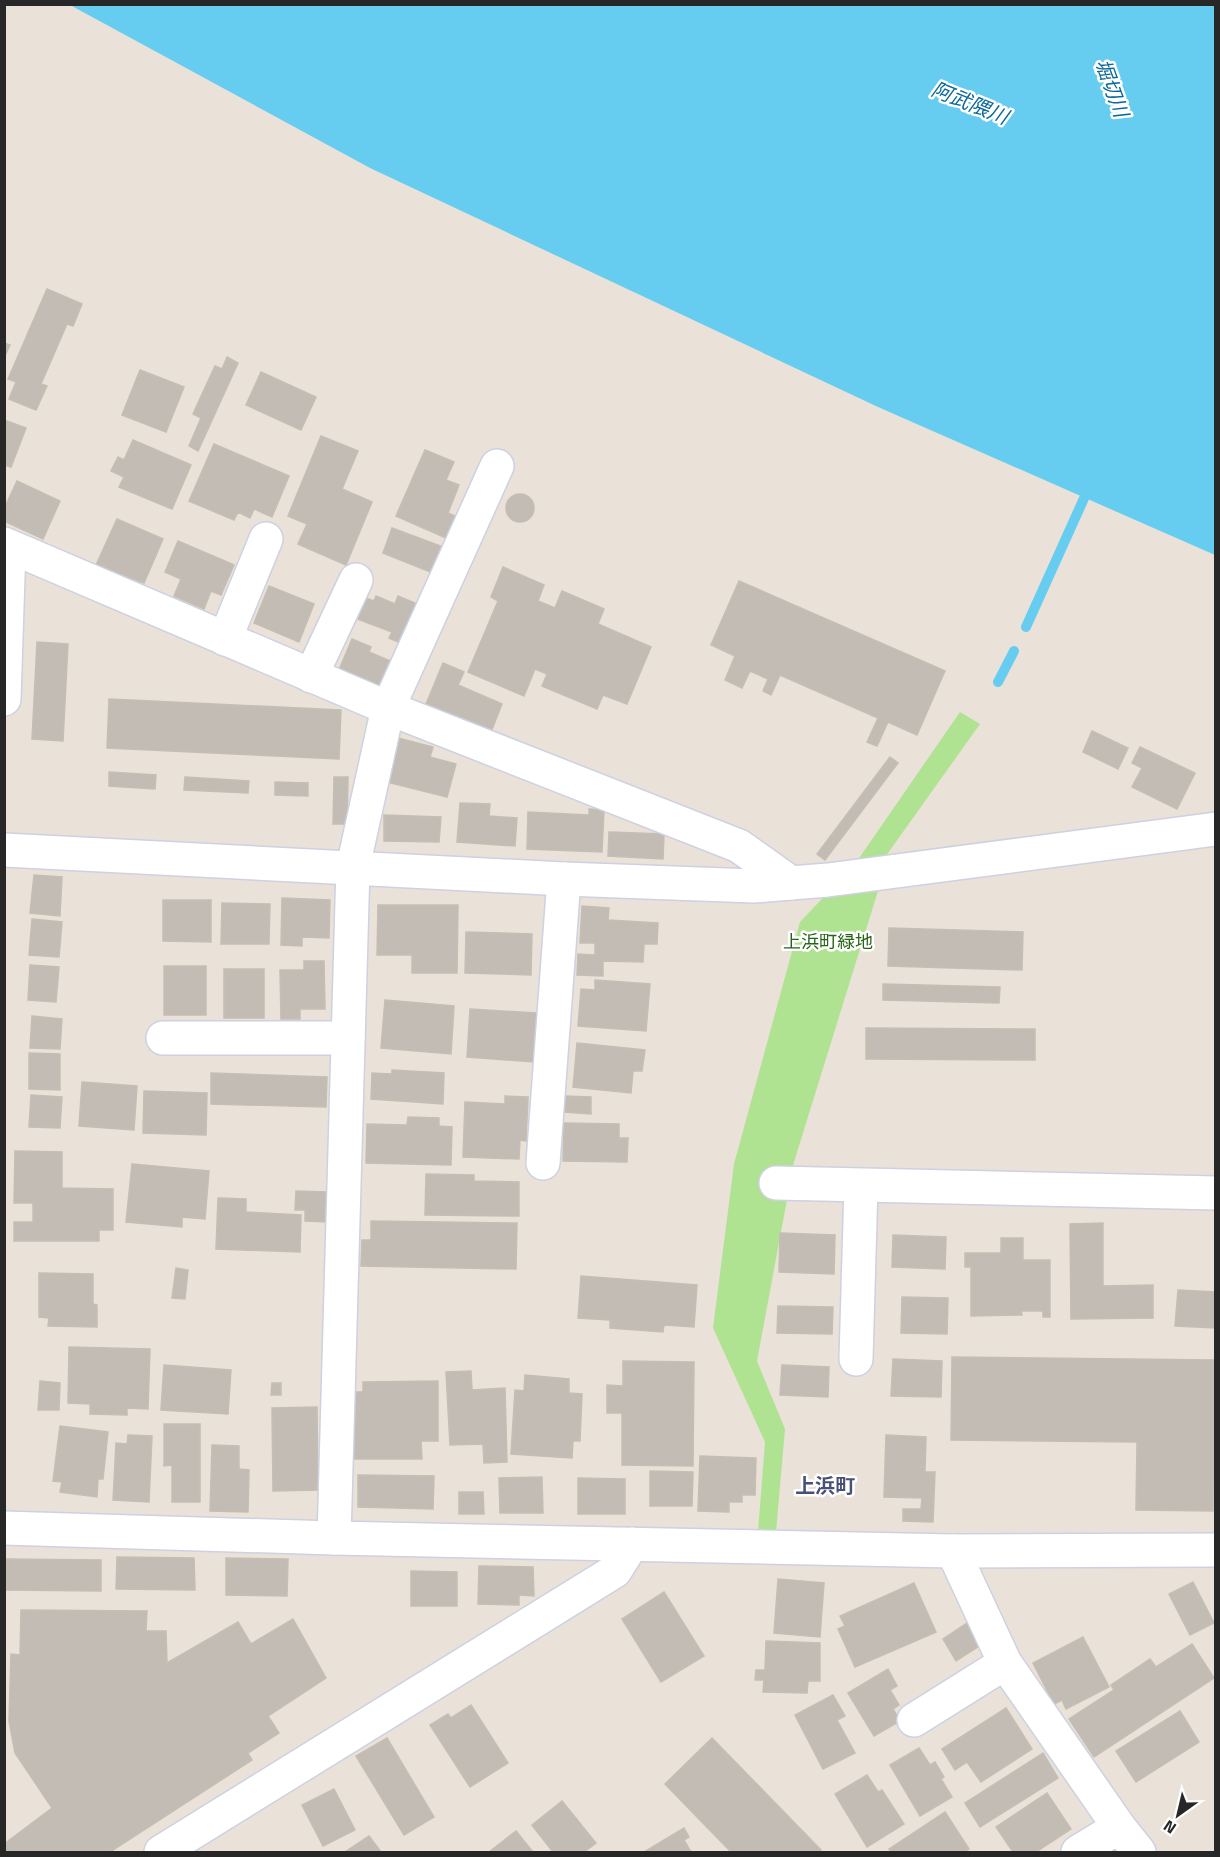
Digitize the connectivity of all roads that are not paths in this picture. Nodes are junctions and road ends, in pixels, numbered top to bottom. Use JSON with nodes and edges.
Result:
{"nodes":[{"id":1,"x":496,"y":466,"type":"dead end"},
{"id":2,"x":266,"y":539,"type":"dead end"},
{"id":3,"x":7,"y":545,"type":"edge"},
{"id":4,"x":356,"y":580,"type":"dead end"},
{"id":5,"x":225,"y":639,"type":"junction"},
{"id":6,"x":311,"y":676,"type":"junction"},
{"id":7,"x":4,"y":699,"type":"edge"},
{"id":8,"x":388,"y":708,"type":"junction"},
{"id":9,"x":1215,"y":829,"type":"edge"},
{"id":10,"x":4,"y":850,"type":"edge"},
{"id":11,"x":353,"y":867,"type":"junction"},
{"id":12,"x":564,"y":879,"type":"junction"},
{"id":13,"x":791,"y":883,"type":"junction"},
{"id":14,"x":163,"y":1038,"type":"dead end"},
{"id":15,"x":348,"y":1038,"type":"junction"},
{"id":16,"x":543,"y":1163,"type":"dead end"},
{"id":17,"x":776,"y":1183,"type":"dead end"},
{"id":18,"x":861,"y":1186,"type":"junction"},
{"id":19,"x":1215,"y":1193,"type":"edge"},
{"id":20,"x":856,"y":1359,"type":"dead end"},
{"id":21,"x":4,"y":1528,"type":"edge"},
{"id":22,"x":334,"y":1538,"type":"junction"},
{"id":23,"x":632,"y":1544,"type":"junction"},
{"id":24,"x":1215,"y":1550,"type":"edge"},
{"id":25,"x":952,"y":1551,"type":"junction"},
{"id":26,"x":1005,"y":1663,"type":"junction"},
{"id":27,"x":914,"y":1720,"type":"dead end"},
{"id":28,"x":1119,"y":1827,"type":"junction"},
{"id":29,"x":161,"y":1852,"type":"edge"},
{"id":30,"x":1078,"y":1852,"type":"edge"},
{"id":31,"x":1139,"y":1852,"type":"edge"}],
"edges":[{"from":1,"to":8,"type":"street"},
{"from":2,"to":5,"type":"street"},
{"from":3,"to":5,"type":"street"},
{"from":3,"to":7,"type":"street"},
{"from":4,"to":6,"type":"street"},
{"from":5,"to":6,"type":"street"},
{"from":6,"to":8,"type":"street"},
{"from":8,"to":11,"type":"street"},
{"from":8,"to":13,"type":"street"},
{"from":9,"to":13,"type":"street"},
{"from":10,"to":11,"type":"street"},
{"from":11,"to":12,"type":"street"},
{"from":11,"to":15,"type":"street"},
{"from":12,"to":13,"type":"street"},
{"from":12,"to":16,"type":"street"},
{"from":14,"to":15,"type":"street"},
{"from":15,"to":22,"type":"street"},
{"from":17,"to":18,"type":"street"},
{"from":18,"to":19,"type":"street"},
{"from":18,"to":20,"type":"street"},
{"from":21,"to":22,"type":"street"},
{"from":22,"to":23,"type":"street"},
{"from":23,"to":25,"type":"street"},
{"from":23,"to":29,"type":"street"},
{"from":24,"to":25,"type":"street"},
{"from":25,"to":26,"type":"street"},
{"from":26,"to":27,"type":"street"},
{"from":26,"to":28,"type":"street"},
{"from":28,"to":30,"type":"street"},
{"from":28,"to":31,"type":"street"}]}
